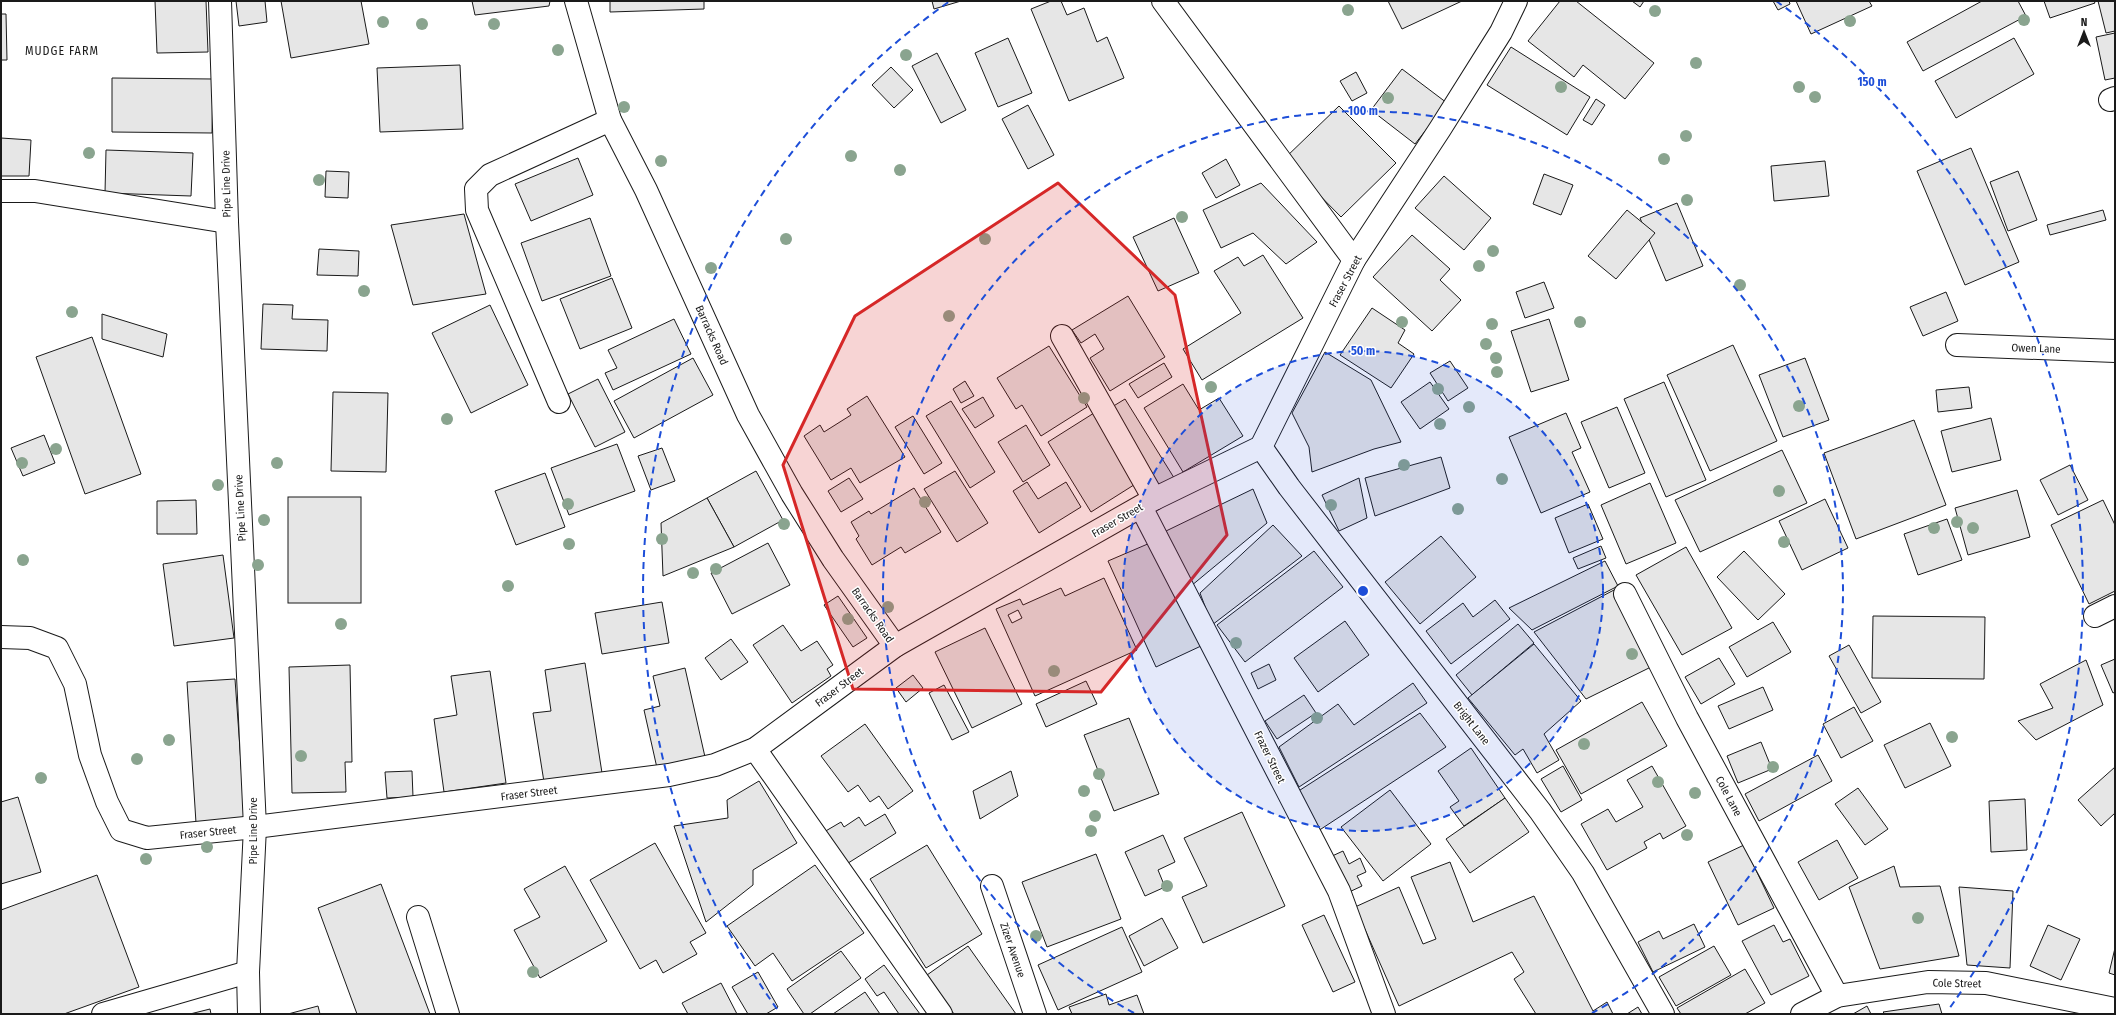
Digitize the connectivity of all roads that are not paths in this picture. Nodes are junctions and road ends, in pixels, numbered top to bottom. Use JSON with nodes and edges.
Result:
{"nodes":[{"id":1,"x":220,"y":1,"type":"edge"},
{"id":2,"x":576,"y":1,"type":"edge"},
{"id":3,"x":1163,"y":1,"type":"edge"},
{"id":4,"x":1516,"y":1,"type":"edge"},
{"id":5,"x":610,"y":120,"type":"junction"},
{"id":6,"x":1,"y":191,"type":"edge"},
{"id":7,"x":227,"y":222,"type":"junction"},
{"id":8,"x":1354,"y":260,"type":"junction"},
{"id":9,"x":1062,"y":336,"type":"dead end"},
{"id":10,"x":1957,"y":345,"type":"dead end"},
{"id":11,"x":2115,"y":351,"type":"edge"},
{"id":12,"x":559,"y":402,"type":"dead end"},
{"id":13,"x":1261,"y":447,"type":"junction"},
{"id":14,"x":1147,"y":503,"type":"junction"},
{"id":15,"x":1625,"y":594,"type":"dead end"},
{"id":16,"x":2115,"y":606,"type":"edge"},
{"id":17,"x":2095,"y":616,"type":"dead end"},
{"id":18,"x":1,"y":637,"type":"edge"},
{"id":19,"x":895,"y":646,"type":"junction"},
{"id":20,"x":755,"y":749,"type":"junction"},
{"id":21,"x":255,"y":827,"type":"junction"},
{"id":22,"x":992,"y":886,"type":"dead end"},
{"id":23,"x":418,"y":917,"type":"dead end"},
{"id":24,"x":248,"y":972,"type":"junction"},
{"id":25,"x":1837,"y":996,"type":"junction"},
{"id":26,"x":2115,"y":1009,"type":"edge"},
{"id":27,"x":103,"y":1014,"type":"edge"},
{"id":28,"x":249,"y":1014,"type":"edge"},
{"id":29,"x":448,"y":1014,"type":"edge"},
{"id":30,"x":941,"y":1014,"type":"edge"},
{"id":31,"x":1035,"y":1014,"type":"edge"},
{"id":32,"x":1384,"y":1014,"type":"edge"},
{"id":33,"x":1663,"y":1014,"type":"edge"},
{"id":34,"x":1802,"y":1014,"type":"edge"}],
"edges":[{"from":1,"to":7,"type":"street","name":"Pipe Line Drive"},
{"from":2,"to":5,"type":"street","name":"Barracks Road"},
{"from":3,"to":8,"type":"street"},
{"from":4,"to":8,"type":"street","name":"Fraser Street"},
{"from":5,"to":12,"type":"street"},
{"from":5,"to":19,"type":"street","name":"Barracks Road"},
{"from":6,"to":7,"type":"street"},
{"from":7,"to":21,"type":"street","name":"Pipe Line Drive"},
{"from":8,"to":13,"type":"street","name":"Fraser Street"},
{"from":9,"to":14,"type":"street","name":"Frazer Street"},
{"from":10,"to":11,"type":"street","name":"Owen Lane"},
{"from":13,"to":14,"type":"street","name":"Fraser Street"},
{"from":13,"to":33,"type":"street","name":"Bright Lane"},
{"from":14,"to":19,"type":"street","name":"Fraser Street"},
{"from":14,"to":32,"type":"street","name":"Frazer Street"},
{"from":15,"to":25,"type":"street","name":"Cole Lane"},
{"from":16,"to":17,"type":"street"},
{"from":18,"to":21,"type":"street","name":"Fraser Street"},
{"from":19,"to":20,"type":"street","name":"Fraser Street"},
{"from":20,"to":21,"type":"street","name":"Fraser Street"},
{"from":20,"to":30,"type":"street"},
{"from":21,"to":24,"type":"street","name":"Pipe Line Drive"},
{"from":22,"to":31,"type":"street","name":"Zizer Avenue"},
{"from":23,"to":29,"type":"street"},
{"from":24,"to":27,"type":"street"},
{"from":24,"to":28,"type":"street","name":"Pipe Line Drive"},
{"from":25,"to":26,"type":"street","name":"Cole Street"},
{"from":25,"to":34,"type":"street","name":"Cole Street"}]}
